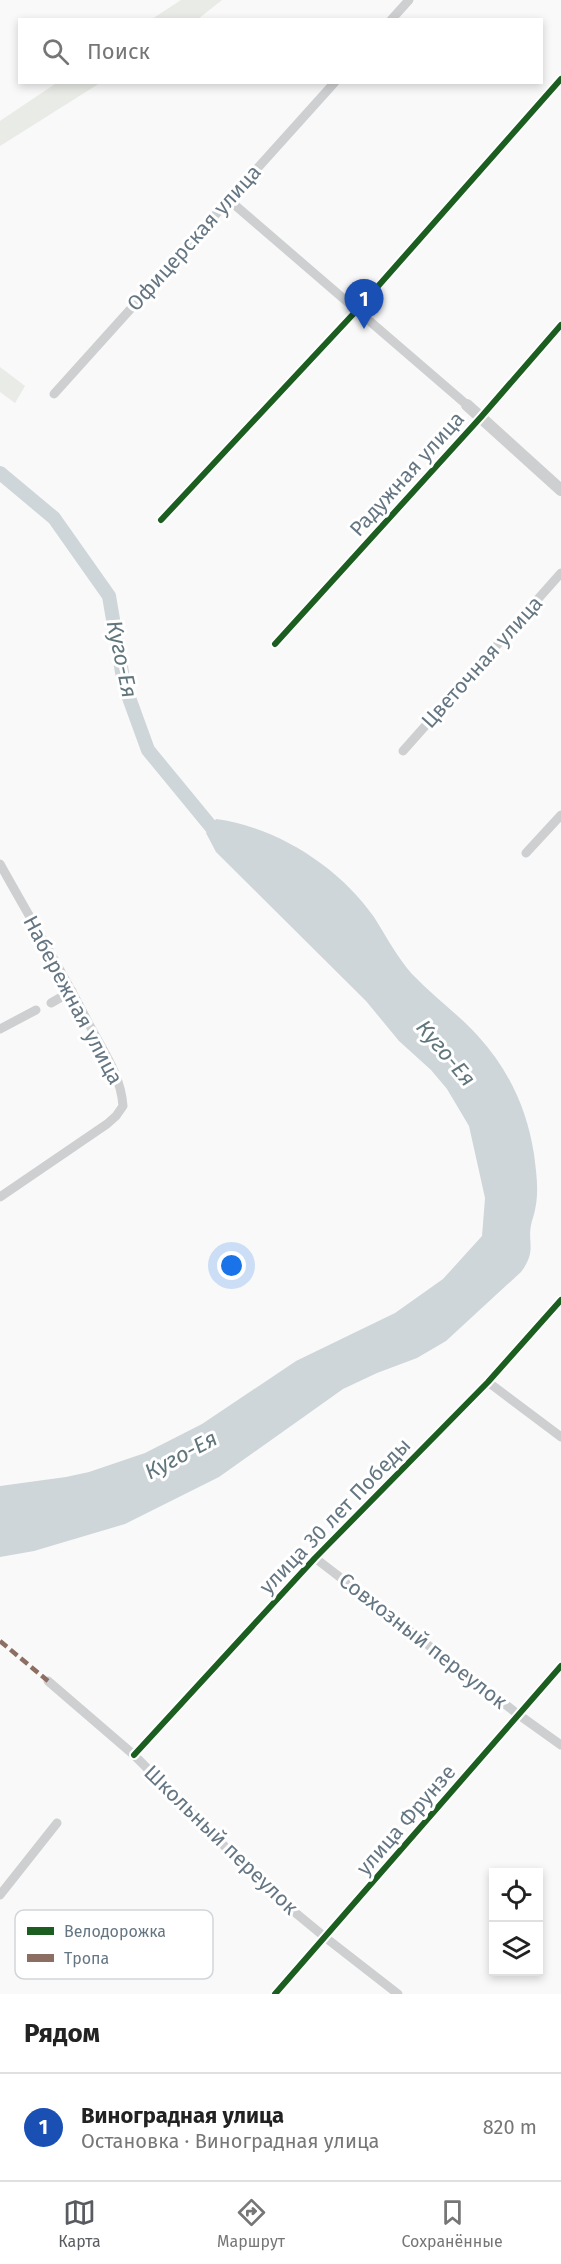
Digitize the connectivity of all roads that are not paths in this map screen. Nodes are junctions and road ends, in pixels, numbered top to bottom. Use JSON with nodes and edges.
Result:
{"nodes":[{"id":1,"x":409,"y":0,"type":"edge"},
{"id":2,"x":394,"y":18,"type":"edge"},
{"id":3,"x":561,"y":79,"type":"edge"},
{"id":4,"x":333,"y":84,"type":"edge"},
{"id":5,"x":229,"y":200,"type":"junction"},
{"id":6,"x":357,"y":310,"type":"junction"},
{"id":7,"x":561,"y":325,"type":"edge"},
{"id":8,"x":54,"y":394,"type":"dead end"},
{"id":9,"x":467,"y":405,"type":"joint"},
{"id":10,"x":481,"y":417,"type":"junction"},
{"id":11,"x":561,"y":490,"type":"edge"},
{"id":12,"x":161,"y":520,"type":"dead end"},
{"id":13,"x":561,"y":573,"type":"edge"},
{"id":14,"x":275,"y":644,"type":"dead end"},
{"id":15,"x":403,"y":751,"type":"dead end"},
{"id":16,"x":561,"y":815,"type":"edge"},
{"id":17,"x":526,"y":853,"type":"dead end"},
{"id":18,"x":1,"y":868,"type":"edge"},
{"id":19,"x":72,"y":991,"type":"junction"},
{"id":20,"x":51,"y":1003,"type":"dead end"},
{"id":21,"x":36,"y":1010,"type":"dead end"},
{"id":22,"x":0,"y":1029,"type":"edge"},
{"id":23,"x":0,"y":1197,"type":"edge"},
{"id":24,"x":561,"y":1300,"type":"edge"},
{"id":25,"x":488,"y":1382,"type":"junction"},
{"id":26,"x":561,"y":1437,"type":"edge"},
{"id":27,"x":315,"y":1558,"type":"junction"},
{"id":28,"x":561,"y":1666,"type":"edge"},
{"id":29,"x":48,"y":1681,"type":"dead end"},
{"id":30,"x":519,"y":1716,"type":"junction"},
{"id":31,"x":561,"y":1745,"type":"edge"},
{"id":32,"x":134,"y":1755,"type":"junction"},
{"id":33,"x":57,"y":1823,"type":"dead end"},
{"id":34,"x":0,"y":1894,"type":"edge"},
{"id":35,"x":326,"y":1938,"type":"junction"},
{"id":36,"x":275,"y":1994,"type":"edge"},
{"id":37,"x":398,"y":1994,"type":"edge"}],
"edges":[{"from":1,"to":2,"type":"street"},
{"from":3,"to":6,"type":"street"},
{"from":4,"to":5,"type":"street","name":"Офицерская улица"},
{"from":5,"to":6,"type":"street"},
{"from":5,"to":8,"type":"street","name":"Офицерская улица"},
{"from":6,"to":9,"type":"street"},
{"from":6,"to":12,"type":"street"},
{"from":7,"to":10,"type":"street","name":"Радужная улица"},
{"from":9,"to":10,"type":"street"},
{"from":10,"to":11,"type":"street"},
{"from":10,"to":14,"type":"street","name":"Радужная улица"},
{"from":13,"to":15,"type":"street","name":"Цветочная улица"},
{"from":16,"to":17,"type":"street"},
{"from":18,"to":19,"type":"street","name":"Набережная улица"},
{"from":19,"to":20,"type":"street"},
{"from":19,"to":23,"type":"street","name":"Набережная улица"},
{"from":21,"to":22,"type":"street"},
{"from":24,"to":25,"type":"street","name":"улица 30 лет Победы"},
{"from":25,"to":26,"type":"street"},
{"from":25,"to":27,"type":"street","name":"улица 30 лет Победы"},
{"from":27,"to":30,"type":"street","name":"Совхозный переулок"},
{"from":27,"to":32,"type":"street","name":"улица 30 лет Победы"},
{"from":28,"to":30,"type":"street","name":"улица Фрунзе"},
{"from":29,"to":32,"type":"street","name":"Школьный переулок"},
{"from":30,"to":31,"type":"street","name":"Совхозный переулок"},
{"from":30,"to":35,"type":"street","name":"улица Фрунзе"},
{"from":32,"to":35,"type":"street","name":"Школьный переулок"},
{"from":33,"to":34,"type":"street"},
{"from":35,"to":36,"type":"street","name":"улица Фрунзе"},
{"from":35,"to":37,"type":"street","name":"Школьный переулок"}]}
